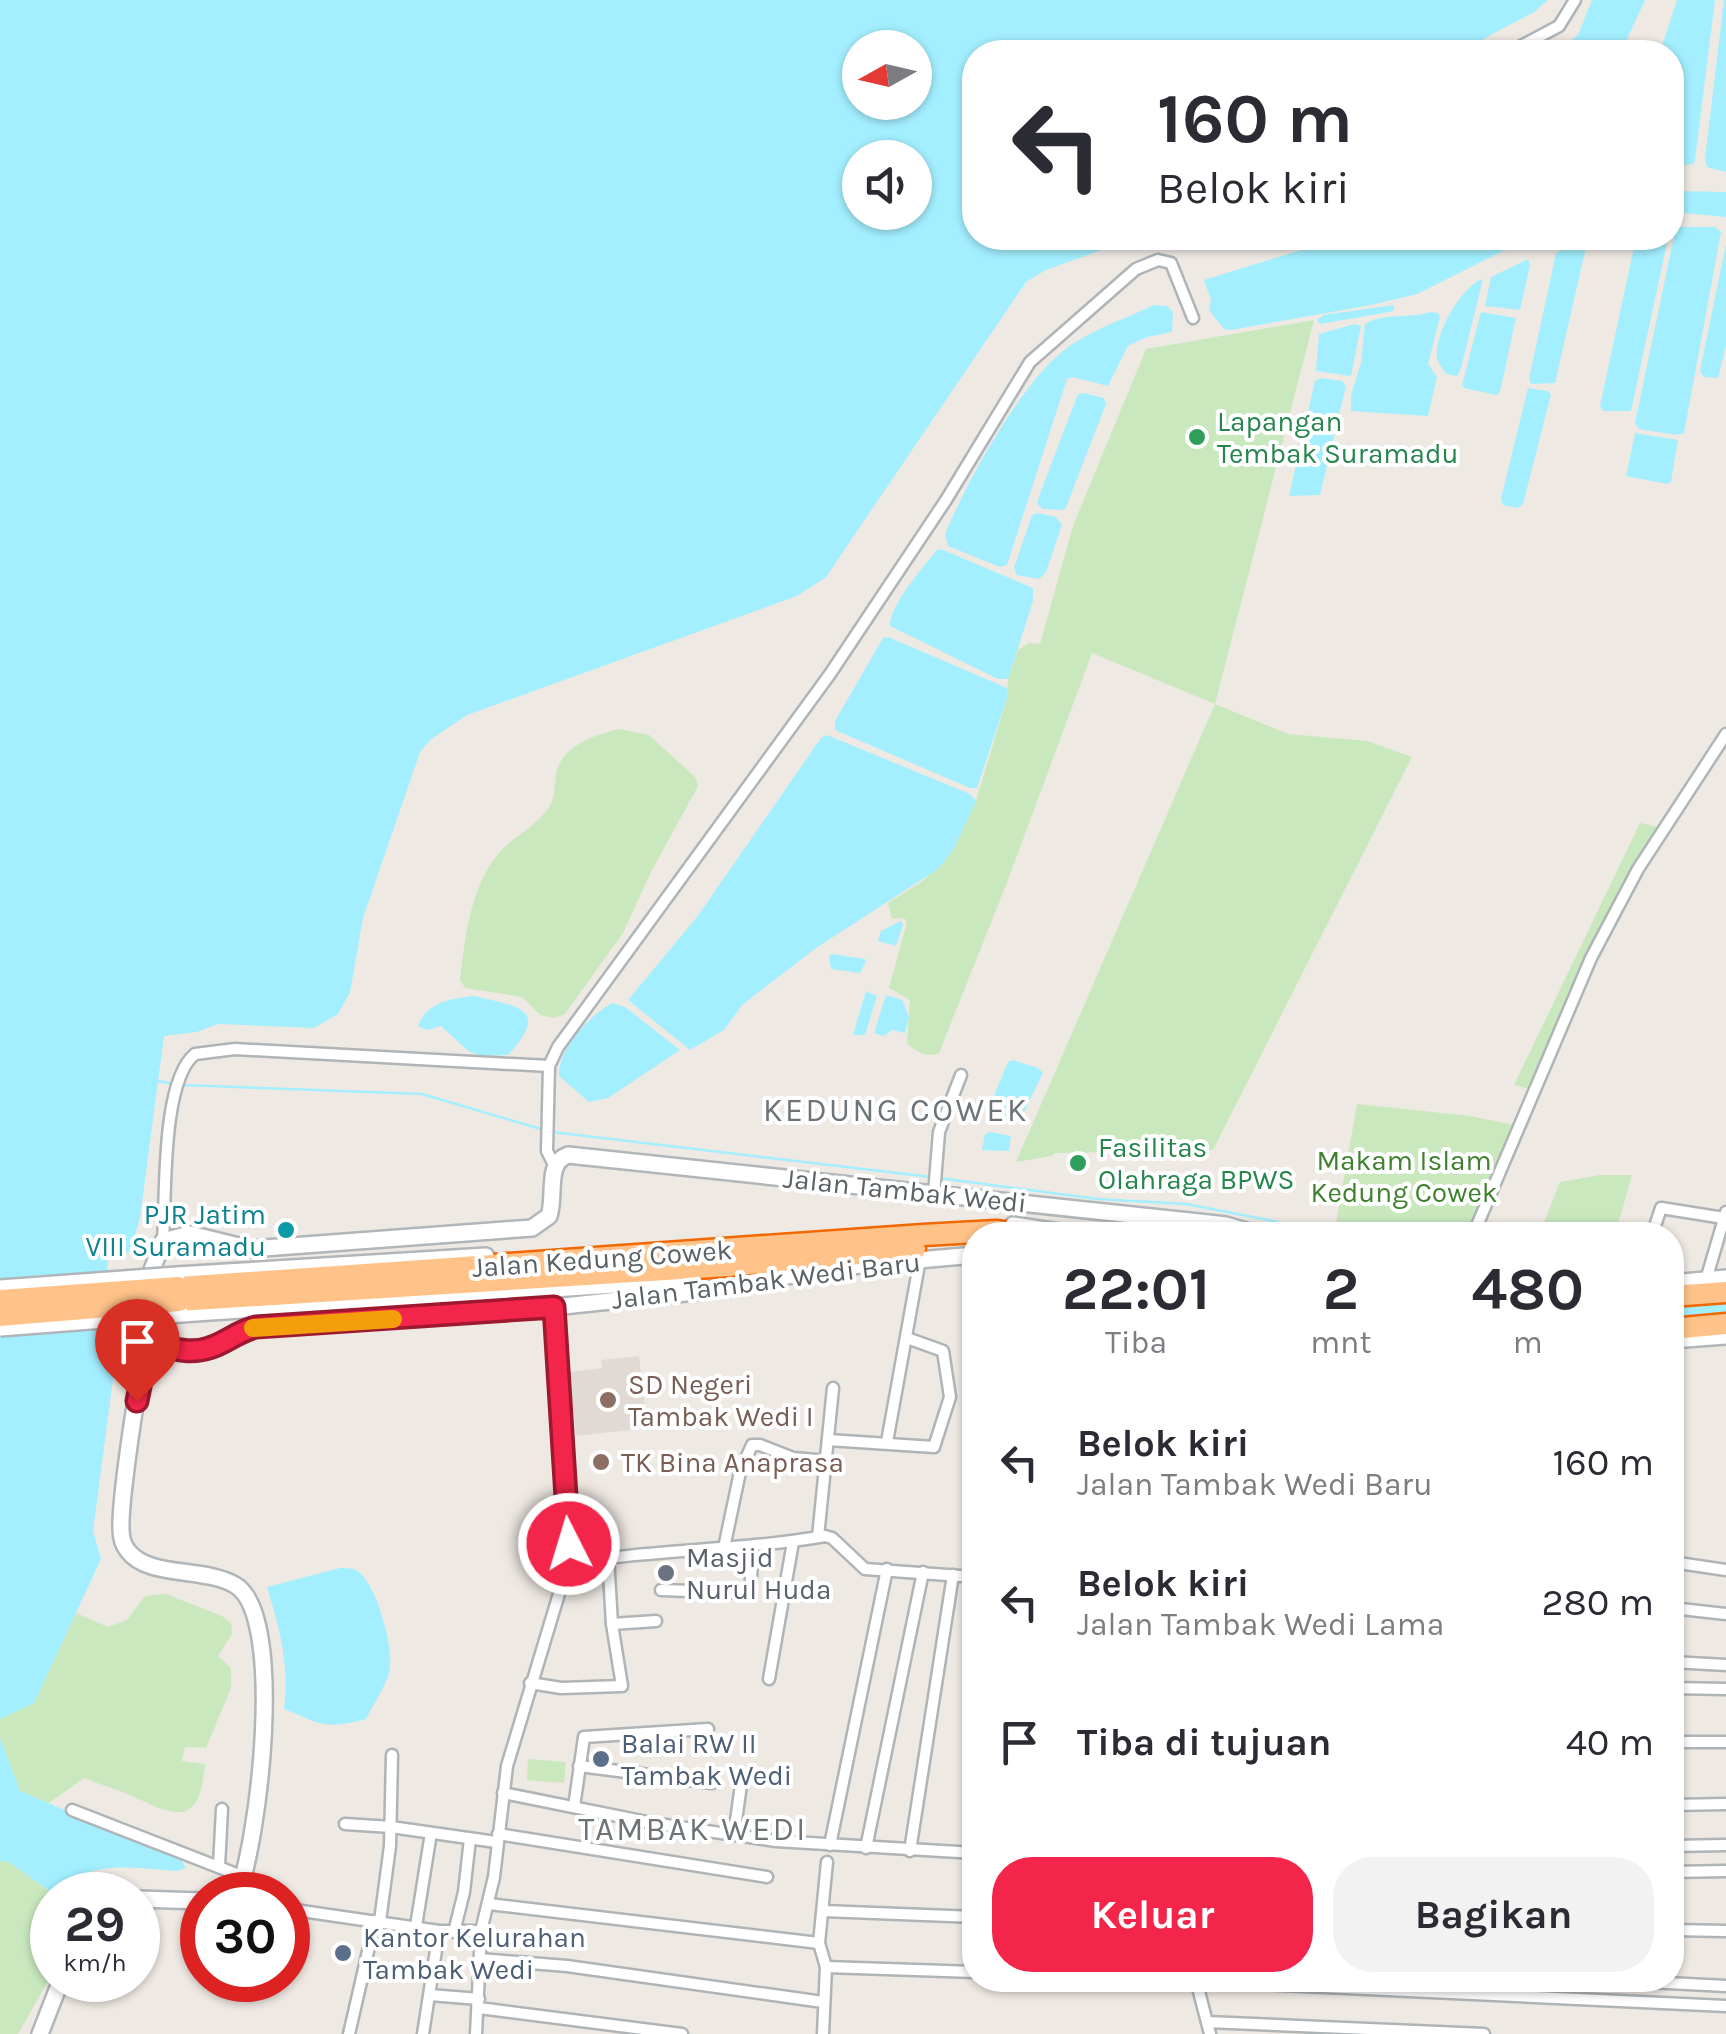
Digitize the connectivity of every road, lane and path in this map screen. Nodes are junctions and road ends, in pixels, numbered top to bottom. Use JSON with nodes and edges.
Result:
{"nodes":[{"id":1,"x":1574,"y":0,"type":"edge"},
{"id":2,"x":1533,"y":40,"type":"edge"},
{"id":3,"x":1193,"y":318,"type":"dead end"},
{"id":4,"x":1726,"y":734,"type":"edge"},
{"id":5,"x":549,"y":1066,"type":"junction"},
{"id":6,"x":961,"y":1076,"type":"dead end"},
{"id":7,"x":554,"y":1165,"type":"junction"},
{"id":8,"x":934,"y":1189,"type":"junction"},
{"id":9,"x":1724,"y":1220,"type":"edge"},
{"id":10,"x":1157,"y":1222,"type":"edge"},
{"id":11,"x":1479,"y":1222,"type":"edge"},
{"id":12,"x":1656,"y":1222,"type":"edge"},
{"id":13,"x":962,"y":1225,"type":"edge"},
{"id":14,"x":962,"y":1233,"type":"edge"},
{"id":15,"x":163,"y":1241,"type":"junction"},
{"id":16,"x":962,"y":1246,"type":"edge"},
{"id":17,"x":962,"y":1257,"type":"edge"},
{"id":18,"x":920,"y":1259,"type":"junction"},
{"id":19,"x":1726,"y":1278,"type":"edge"},
{"id":20,"x":752,"y":1280,"type":"junction"},
{"id":21,"x":1706,"y":1280,"type":"junction"},
{"id":22,"x":1684,"y":1282,"type":"edge"},
{"id":23,"x":0,"y":1288,"type":"edge"},
{"id":24,"x":1726,"y":1292,"type":"edge"},
{"id":25,"x":179,"y":1294,"type":"junction"},
{"id":26,"x":1684,"y":1295,"type":"edge"},
{"id":27,"x":0,"y":1300,"type":"edge"},
{"id":28,"x":554,"y":1307,"type":"junction"},
{"id":29,"x":0,"y":1316,"type":"edge"},
{"id":30,"x":1726,"y":1324,"type":"edge"},
{"id":31,"x":0,"y":1328,"type":"edge"},
{"id":32,"x":1726,"y":1336,"type":"edge"},
{"id":33,"x":1684,"y":1337,"type":"edge"},
{"id":34,"x":907,"y":1338,"type":"junction"},
{"id":35,"x":159,"y":1339,"type":"junction"},
{"id":36,"x":1684,"y":1340,"type":"edge"},
{"id":37,"x":833,"y":1388,"type":"dead end"},
{"id":38,"x":828,"y":1440,"type":"junction"},
{"id":39,"x":886,"y":1442,"type":"junction"},
{"id":40,"x":827,"y":1461,"type":"junction"},
{"id":41,"x":818,"y":1537,"type":"junction"},
{"id":42,"x":793,"y":1542,"type":"junction"},
{"id":43,"x":753,"y":1547,"type":"junction"},
{"id":44,"x":724,"y":1548,"type":"junction"},
{"id":45,"x":608,"y":1557,"type":"junction"},
{"id":46,"x":568,"y":1564,"type":"junction"},
{"id":47,"x":1684,"y":1564,"type":"edge"},
{"id":48,"x":886,"y":1569,"type":"junction"},
{"id":49,"x":1726,"y":1570,"type":"edge"},
{"id":50,"x":923,"y":1572,"type":"junction"},
{"id":51,"x":953,"y":1575,"type":"junction"},
{"id":52,"x":962,"y":1576,"type":"edge"},
{"id":53,"x":661,"y":1590,"type":"dead end"},
{"id":54,"x":1684,"y":1609,"type":"edge"},
{"id":55,"x":1726,"y":1614,"type":"edge"},
{"id":56,"x":656,"y":1622,"type":"dead end"},
{"id":57,"x":612,"y":1624,"type":"junction"},
{"id":58,"x":1684,"y":1663,"type":"edge"},
{"id":59,"x":1726,"y":1665,"type":"edge"},
{"id":60,"x":769,"y":1679,"type":"dead end"},
{"id":61,"x":530,"y":1683,"type":"junction"},
{"id":62,"x":1684,"y":1688,"type":"edge"},
{"id":63,"x":1726,"y":1689,"type":"edge"},
{"id":64,"x":708,"y":1729,"type":"dead end"},
{"id":65,"x":1684,"y":1742,"type":"edge"},
{"id":66,"x":1726,"y":1742,"type":"edge"},
{"id":67,"x":392,"y":1755,"type":"dead end"},
{"id":68,"x":579,"y":1766,"type":"junction"},
{"id":69,"x":712,"y":1783,"type":"dead end"},
{"id":70,"x":741,"y":1785,"type":"dead end"},
{"id":71,"x":503,"y":1793,"type":"junction"},
{"id":72,"x":1684,"y":1804,"type":"edge"},
{"id":73,"x":1726,"y":1804,"type":"edge"},
{"id":74,"x":574,"y":1807,"type":"junction"},
{"id":75,"x":222,"y":1809,"type":"dead end"},
{"id":76,"x":72,"y":1810,"type":"dead end"},
{"id":77,"x":346,"y":1824,"type":"dead end"},
{"id":78,"x":391,"y":1827,"type":"junction"},
{"id":79,"x":432,"y":1832,"type":"junction"},
{"id":80,"x":734,"y":1835,"type":"junction"},
{"id":81,"x":497,"y":1838,"type":"junction"},
{"id":82,"x":470,"y":1839,"type":"junction"},
{"id":83,"x":830,"y":1845,"type":"junction"},
{"id":84,"x":1726,"y":1845,"type":"edge"},
{"id":85,"x":1684,"y":1846,"type":"edge"},
{"id":86,"x":866,"y":1848,"type":"junction"},
{"id":87,"x":910,"y":1852,"type":"junction"},
{"id":88,"x":962,"y":1853,"type":"edge"},
{"id":89,"x":827,"y":1862,"type":"dead end"},
{"id":90,"x":219,"y":1866,"type":"junction"},
{"id":91,"x":1726,"y":1871,"type":"edge"},
{"id":92,"x":233,"y":1872,"type":"edge"},
{"id":93,"x":245,"y":1872,"type":"edge"},
{"id":94,"x":1684,"y":1872,"type":"edge"},
{"id":95,"x":767,"y":1877,"type":"dead end"},
{"id":96,"x":489,"y":1904,"type":"junction"},
{"id":97,"x":310,"y":1911,"type":"edge"},
{"id":98,"x":824,"y":1911,"type":"junction"},
{"id":99,"x":962,"y":1916,"type":"edge"},
{"id":100,"x":378,"y":1921,"type":"junction"},
{"id":101,"x":416,"y":1926,"type":"junction"},
{"id":102,"x":1684,"y":1930,"type":"edge"},
{"id":103,"x":1726,"y":1930,"type":"edge"},
{"id":104,"x":439,"y":1931,"type":"junction"},
{"id":105,"x":482,"y":1931,"type":"junction"},
{"id":106,"x":454,"y":1932,"type":"junction"},
{"id":107,"x":819,"y":1943,"type":"junction"},
{"id":108,"x":480,"y":1958,"type":"junction"},
{"id":109,"x":826,"y":1967,"type":"junction"},
{"id":110,"x":962,"y":1972,"type":"edge"},
{"id":111,"x":1684,"y":1984,"type":"edge"},
{"id":112,"x":1726,"y":1986,"type":"edge"},
{"id":113,"x":1199,"y":1992,"type":"edge"},
{"id":114,"x":1441,"y":1992,"type":"edge"},
{"id":115,"x":430,"y":1995,"type":"junction"},
{"id":116,"x":52,"y":2002,"type":"edge"},
{"id":117,"x":822,"y":2002,"type":"junction"},
{"id":118,"x":479,"y":2004,"type":"junction"},
{"id":119,"x":1726,"y":2006,"type":"edge"},
{"id":120,"x":1208,"y":2028,"type":"edge"},
{"id":121,"x":40,"y":2034,"type":"edge"},
{"id":122,"x":349,"y":2034,"type":"edge"},
{"id":123,"x":423,"y":2034,"type":"edge"},
{"id":124,"x":476,"y":2034,"type":"edge"},
{"id":125,"x":682,"y":2034,"type":"edge"},
{"id":126,"x":822,"y":2034,"type":"edge"},
{"id":127,"x":1484,"y":2034,"type":"edge"}],
"edges":[{"from":1,"to":2,"type":"street"},
{"from":3,"to":5,"type":"street"},
{"from":4,"to":11,"type":"street"},
{"from":5,"to":7,"type":"street"},
{"from":5,"to":15,"type":"street"},
{"from":6,"to":8,"type":"street"},
{"from":7,"to":8,"type":"street","name":"Jalan Tambak Wedi"},
{"from":7,"to":15,"type":"street"},
{"from":8,"to":10,"type":"street","name":"Jalan Tambak Wedi"},
{"from":9,"to":12,"type":"street"},
{"from":9,"to":21,"type":"street"},
{"from":13,"to":25,"type":"street"},
{"from":14,"to":25,"type":"highway","name":"Jalan Kedung Cowek"},
{"from":15,"to":35,"type":"street"},
{"from":16,"to":25,"type":"highway","name":"Jalan Kedung Cowek"},
{"from":17,"to":18,"type":"street","name":"Jalan Tambak Wedi Baru"},
{"from":18,"to":20,"type":"street","name":"Jalan Tambak Wedi Baru"},
{"from":18,"to":34,"type":"street"},
{"from":19,"to":21,"type":"street"},
{"from":20,"to":25,"type":"street"},
{"from":20,"to":28,"type":"street","name":"Jalan Tambak Wedi Baru"},
{"from":21,"to":22,"type":"street"},
{"from":23,"to":25,"type":"street","bridge":true},
{"from":24,"to":26,"type":"highway"},
{"from":25,"to":27,"type":"highway","bridge":true},
{"from":25,"to":29,"type":"highway","bridge":true},
{"from":25,"to":31,"type":"street","bridge":true},
{"from":28,"to":35,"type":"street","name":"Jalan Tambak Wedi Baru"},
{"from":28,"to":46,"type":"street"},
{"from":30,"to":33,"type":"highway"},
{"from":32,"to":36,"type":"street"},
{"from":34,"to":39,"type":"street"},
{"from":34,"to":39,"type":"street"},
{"from":35,"to":93,"type":"street"},
{"from":37,"to":38,"type":"street"},
{"from":38,"to":39,"type":"street"},
{"from":38,"to":40,"type":"street"},
{"from":40,"to":41,"type":"street"},
{"from":40,"to":44,"type":"street"},
{"from":41,"to":42,"type":"street"},
{"from":41,"to":48,"type":"street"},
{"from":42,"to":43,"type":"street"},
{"from":42,"to":60,"type":"street"},
{"from":43,"to":44,"type":"street"},
{"from":43,"to":53,"type":"street"},
{"from":44,"to":45,"type":"street"},
{"from":45,"to":46,"type":"street"},
{"from":45,"to":57,"type":"street"},
{"from":46,"to":61,"type":"street"},
{"from":47,"to":49,"type":"street"},
{"from":48,"to":50,"type":"street"},
{"from":48,"to":83,"type":"street"},
{"from":50,"to":51,"type":"street"},
{"from":50,"to":86,"type":"street"},
{"from":51,"to":52,"type":"street"},
{"from":51,"to":87,"type":"street"},
{"from":54,"to":55,"type":"street"},
{"from":56,"to":57,"type":"street"},
{"from":57,"to":61,"type":"street"},
{"from":58,"to":59,"type":"street"},
{"from":61,"to":71,"type":"street"},
{"from":62,"to":63,"type":"street"},
{"from":64,"to":68,"type":"street"},
{"from":65,"to":66,"type":"street"},
{"from":67,"to":78,"type":"street"},
{"from":68,"to":69,"type":"street"},
{"from":68,"to":74,"type":"street"},
{"from":70,"to":80,"type":"street"},
{"from":71,"to":74,"type":"street"},
{"from":71,"to":81,"type":"street"},
{"from":72,"to":73,"type":"street"},
{"from":74,"to":80,"type":"street"},
{"from":75,"to":90,"type":"street"},
{"from":76,"to":90,"type":"street"},
{"from":77,"to":78,"type":"street"},
{"from":78,"to":79,"type":"street"},
{"from":78,"to":100,"type":"street"},
{"from":79,"to":82,"type":"street"},
{"from":79,"to":101,"type":"street"},
{"from":80,"to":83,"type":"street"},
{"from":81,"to":82,"type":"street"},
{"from":81,"to":95,"type":"street"},
{"from":81,"to":96,"type":"street"},
{"from":82,"to":106,"type":"street"},
{"from":83,"to":86,"type":"street"},
{"from":84,"to":85,"type":"street"},
{"from":86,"to":87,"type":"street"},
{"from":87,"to":88,"type":"street"},
{"from":89,"to":98,"type":"street"},
{"from":90,"to":92,"type":"street"},
{"from":91,"to":94,"type":"street"},
{"from":96,"to":105,"type":"street"},
{"from":96,"to":107,"type":"street"},
{"from":97,"to":100,"type":"street"},
{"from":98,"to":99,"type":"street"},
{"from":98,"to":107,"type":"street"},
{"from":100,"to":101,"type":"street"},
{"from":100,"to":122,"type":"street"},
{"from":101,"to":104,"type":"street"},
{"from":102,"to":103,"type":"street"},
{"from":104,"to":106,"type":"street"},
{"from":104,"to":115,"type":"street"},
{"from":105,"to":106,"type":"street"},
{"from":105,"to":108,"type":"street"},
{"from":107,"to":109,"type":"street"},
{"from":108,"to":117,"type":"street"},
{"from":108,"to":118,"type":"street"},
{"from":109,"to":110,"type":"street"},
{"from":109,"to":117,"type":"street"},
{"from":111,"to":112,"type":"street"},
{"from":113,"to":120,"type":"street"},
{"from":114,"to":119,"type":"street"},
{"from":115,"to":118,"type":"street"},
{"from":115,"to":123,"type":"street"},
{"from":116,"to":121,"type":"street"},
{"from":117,"to":126,"type":"street"},
{"from":118,"to":124,"type":"street"},
{"from":118,"to":125,"type":"street"},
{"from":120,"to":127,"type":"street"}]}
